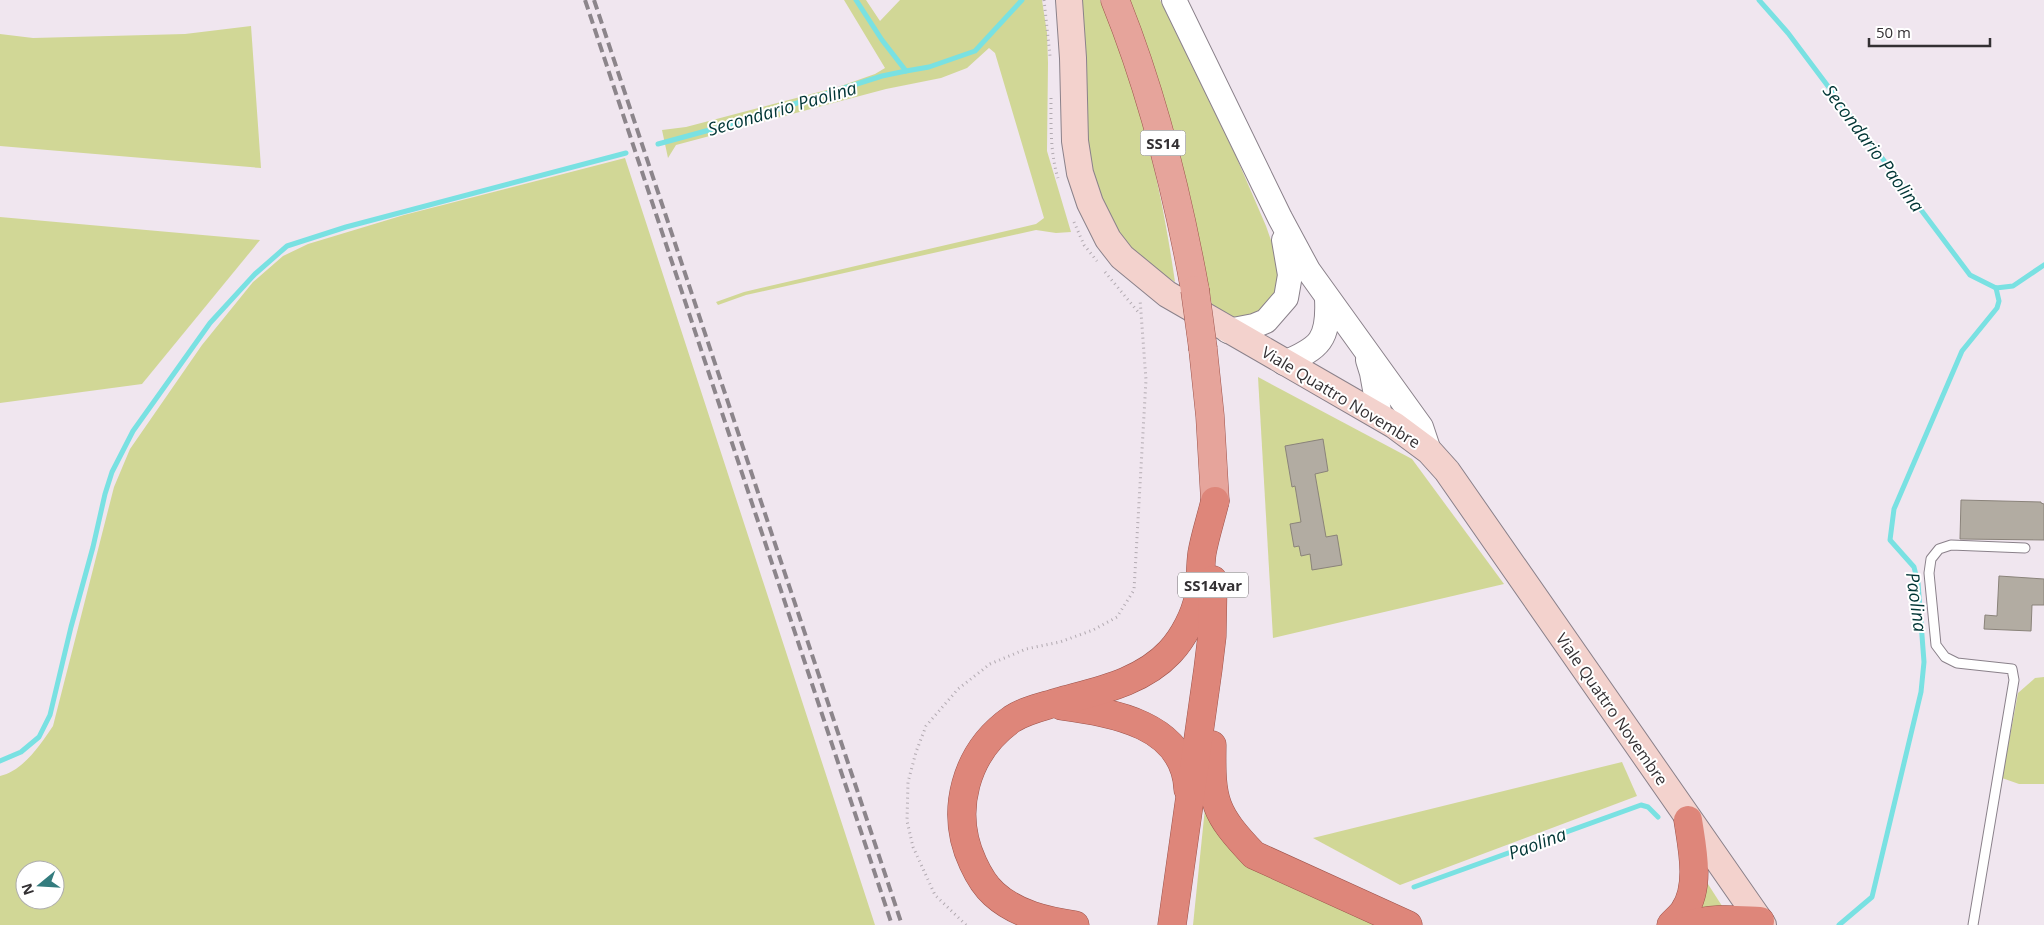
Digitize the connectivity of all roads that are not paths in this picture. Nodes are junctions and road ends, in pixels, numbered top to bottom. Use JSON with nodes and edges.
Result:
{"nodes":[{"id":1,"x":1068,"y":0,"type":"edge"},
{"id":2,"x":1115,"y":0,"type":"edge"},
{"id":3,"x":1174,"y":0,"type":"edge"},
{"id":4,"x":1280,"y":218,"type":"junction"},
{"id":5,"x":1327,"y":299,"type":"junction"},
{"id":6,"x":1228,"y":331,"type":"junction"},
{"id":7,"x":1364,"y":349,"type":"junction"},
{"id":8,"x":1284,"y":363,"type":"junction"},
{"id":9,"x":1380,"y":417,"type":"junction"},
{"id":10,"x":1429,"y":450,"type":"junction"},
{"id":11,"x":1214,"y":501,"type":"junction"},
{"id":12,"x":2025,"y":548,"type":"dead end"},
{"id":13,"x":1208,"y":669,"type":"junction"},
{"id":14,"x":1051,"y":704,"type":"junction"},
{"id":15,"x":1189,"y":810,"type":"junction"},
{"id":16,"x":1688,"y":820,"type":"junction"},
{"id":17,"x":1761,"y":924,"type":"edge"},
{"id":18,"x":1075,"y":925,"type":"edge"},
{"id":19,"x":1172,"y":925,"type":"edge"},
{"id":20,"x":1408,"y":925,"type":"edge"},
{"id":21,"x":1671,"y":925,"type":"edge"},
{"id":22,"x":1689,"y":925,"type":"edge"},
{"id":23,"x":1973,"y":925,"type":"edge"}],
"edges":[{"from":1,"to":6,"type":"main road","name":"Viale Quattro Novembre"},
{"from":2,"to":11,"type":"main road","number":"SS14","bridge":true},
{"from":3,"to":4,"type":"street"},
{"from":4,"to":5,"type":"street"},
{"from":4,"to":6,"type":"street"},
{"from":5,"to":7,"type":"street"},
{"from":5,"to":8,"type":"street"},
{"from":6,"to":8,"type":"main road","name":"Viale Quattro Novembre"},
{"from":7,"to":9,"type":"street"},
{"from":7,"to":10,"type":"street"},
{"from":8,"to":9,"type":"main road","name":"Viale Quattro Novembre"},
{"from":9,"to":10,"type":"main road","name":"Viale Quattro Novembre"},
{"from":10,"to":16,"type":"main road","name":"Viale Quattro Novembre"},
{"from":11,"to":13,"type":"highway","number":"SS14var"},
{"from":11,"to":14,"type":"highway"},
{"from":12,"to":23,"type":"lane"},
{"from":13,"to":15,"type":"highway","number":"SS14var"},
{"from":13,"to":20,"type":"highway"},
{"from":14,"to":15,"type":"highway"},
{"from":14,"to":18,"type":"highway"},
{"from":15,"to":19,"type":"highway","number":"SS14var"},
{"from":16,"to":17,"type":"main road","name":"Viale Quattro Novembre"},
{"from":16,"to":21,"type":"highway"},
{"from":17,"to":22,"type":"highway"}]}
